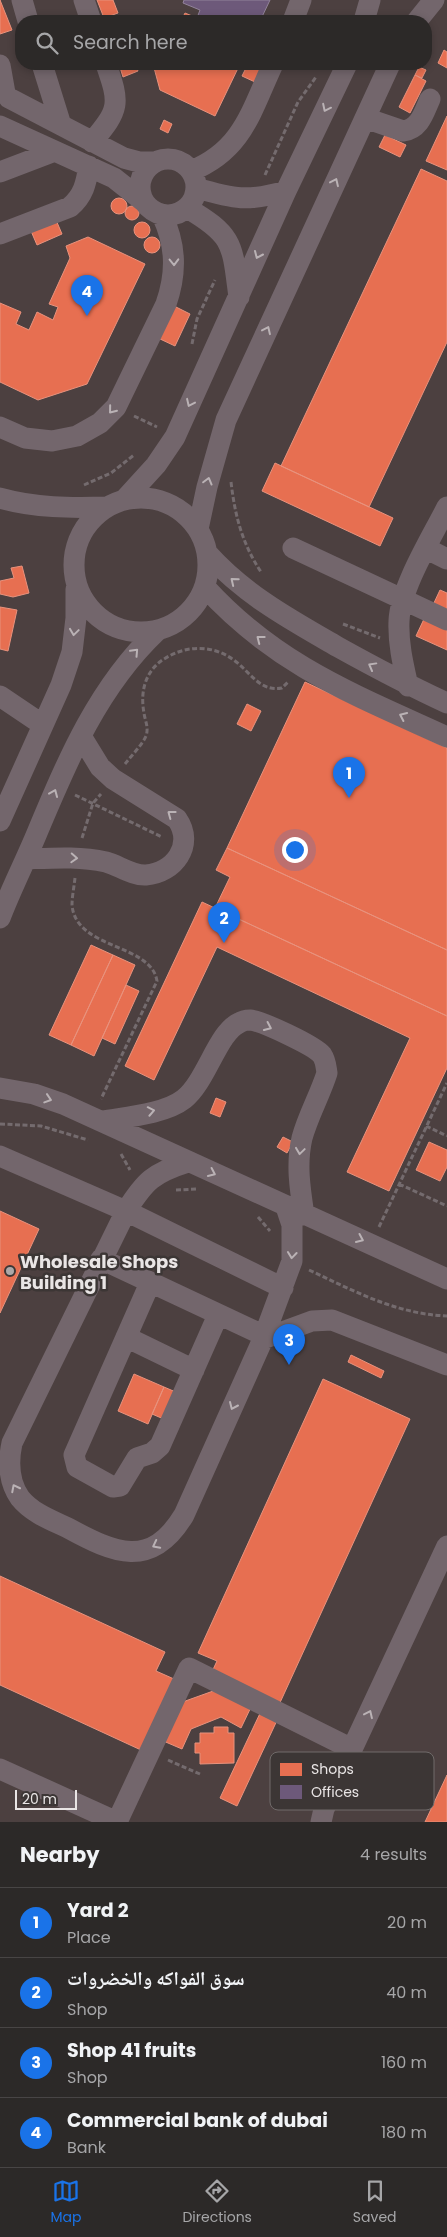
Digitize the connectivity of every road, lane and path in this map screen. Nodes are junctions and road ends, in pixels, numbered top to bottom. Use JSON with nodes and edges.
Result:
{"nodes":[{"id":1,"x":22,"y":0,"type":"edge"},
{"id":2,"x":84,"y":0,"type":"edge"},
{"id":3,"x":301,"y":0,"type":"edge"},
{"id":4,"x":370,"y":0,"type":"edge"},
{"id":5,"x":434,"y":0,"type":"edge"},
{"id":6,"x":26,"y":15,"type":"edge"},
{"id":7,"x":89,"y":15,"type":"edge"},
{"id":8,"x":295,"y":15,"type":"edge"},
{"id":9,"x":366,"y":15,"type":"edge"},
{"id":10,"x":422,"y":15,"type":"edge"},
{"id":11,"x":0,"y":65,"type":"edge"},
{"id":12,"x":44,"y":70,"type":"edge"},
{"id":13,"x":108,"y":70,"type":"edge"},
{"id":14,"x":270,"y":70,"type":"edge"},
{"id":15,"x":344,"y":70,"type":"edge"},
{"id":16,"x":387,"y":70,"type":"edge"},
{"id":17,"x":320,"y":72,"type":"dead end"},
{"id":18,"x":4,"y":94,"type":"edge"},
{"id":19,"x":430,"y":99,"type":"dead end"},
{"id":20,"x":365,"y":118,"type":"junction"},
{"id":21,"x":0,"y":122,"type":"edge"},
{"id":22,"x":0,"y":126,"type":"edge"},
{"id":23,"x":61,"y":126,"type":"junction"},
{"id":24,"x":92,"y":142,"type":"junction"},
{"id":25,"x":55,"y":151,"type":"junction"},
{"id":26,"x":155,"y":162,"type":"junction"},
{"id":27,"x":89,"y":166,"type":"junction"},
{"id":28,"x":0,"y":172,"type":"edge"},
{"id":29,"x":194,"y":180,"type":"junction"},
{"id":30,"x":286,"y":191,"type":"junction"},
{"id":31,"x":143,"y":200,"type":"junction"},
{"id":32,"x":249,"y":200,"type":"junction"},
{"id":33,"x":187,"y":208,"type":"junction"},
{"id":34,"x":162,"y":215,"type":"junction"},
{"id":35,"x":0,"y":234,"type":"edge"},
{"id":36,"x":230,"y":246,"type":"junction"},
{"id":37,"x":239,"y":297,"type":"junction"},
{"id":38,"x":192,"y":350,"type":"dead end"},
{"id":39,"x":0,"y":427,"type":"edge"},
{"id":40,"x":160,"y":429,"type":"dead end"},
{"id":41,"x":156,"y":434,"type":"dead end"},
{"id":42,"x":136,"y":454,"type":"dead end"},
{"id":43,"x":81,"y":486,"type":"dead end"},
{"id":44,"x":0,"y":498,"type":"edge"},
{"id":45,"x":116,"y":503,"type":"junction"},
{"id":46,"x":447,"y":507,"type":"edge"},
{"id":47,"x":198,"y":529,"type":"junction"},
{"id":48,"x":294,"y":548,"type":"dead end"},
{"id":49,"x":426,"y":549,"type":"junction"},
{"id":50,"x":208,"y":554,"type":"junction"},
{"id":51,"x":447,"y":558,"type":"edge"},
{"id":52,"x":75,"y":584,"type":"junction"},
{"id":53,"x":205,"y":587,"type":"junction"},
{"id":54,"x":402,"y":600,"type":"junction"},
{"id":55,"x":447,"y":620,"type":"edge"},
{"id":56,"x":157,"y":631,"type":"junction"},
{"id":57,"x":408,"y":686,"type":"junction"},
{"id":58,"x":0,"y":696,"type":"edge"},
{"id":59,"x":447,"y":704,"type":"edge"},
{"id":60,"x":43,"y":725,"type":"junction"},
{"id":61,"x":81,"y":736,"type":"junction"},
{"id":62,"x":447,"y":737,"type":"edge"},
{"id":63,"x":8,"y":783,"type":"edge"},
{"id":64,"x":57,"y":786,"type":"junction"},
{"id":65,"x":0,"y":821,"type":"edge"},
{"id":66,"x":182,"y":848,"type":"junction"},
{"id":67,"x":26,"y":859,"type":"junction"},
{"id":68,"x":0,"y":918,"type":"edge"},
{"id":69,"x":447,"y":1083,"type":"edge"},
{"id":70,"x":0,"y":1088,"type":"edge"},
{"id":71,"x":103,"y":1121,"type":"junction"},
{"id":72,"x":0,"y":1124,"type":"edge"},
{"id":73,"x":426,"y":1126,"type":"junction"},
{"id":74,"x":447,"y":1136,"type":"edge"},
{"id":75,"x":96,"y":1143,"type":"dead end"},
{"id":76,"x":120,"y":1153,"type":"dead end"},
{"id":77,"x":0,"y":1156,"type":"edge"},
{"id":78,"x":188,"y":1162,"type":"junction"},
{"id":79,"x":399,"y":1184,"type":"junction"},
{"id":80,"x":142,"y":1185,"type":"junction"},
{"id":81,"x":200,"y":1189,"type":"dead end"},
{"id":82,"x":447,"y":1206,"type":"edge"},
{"id":83,"x":126,"y":1211,"type":"junction"},
{"id":84,"x":295,"y":1211,"type":"junction"},
{"id":85,"x":253,"y":1212,"type":"dead end"},
{"id":86,"x":272,"y":1234,"type":"dead end"},
{"id":87,"x":370,"y":1244,"type":"junction"},
{"id":88,"x":101,"y":1259,"type":"junction"},
{"id":89,"x":292,"y":1261,"type":"junction"},
{"id":90,"x":447,"y":1279,"type":"edge"},
{"id":91,"x":150,"y":1284,"type":"junction"},
{"id":92,"x":283,"y":1288,"type":"junction"},
{"id":93,"x":218,"y":1315,"type":"junction"},
{"id":94,"x":447,"y":1316,"type":"edge"},
{"id":95,"x":126,"y":1337,"type":"junction"},
{"id":96,"x":264,"y":1337,"type":"junction"},
{"id":97,"x":447,"y":1365,"type":"edge"},
{"id":98,"x":194,"y":1370,"type":"junction"},
{"id":99,"x":447,"y":1546,"type":"edge"},
{"id":100,"x":352,"y":1749,"type":"junction"},
{"id":101,"x":149,"y":1752,"type":"junction"},
{"id":102,"x":351,"y":1752,"type":"edge"},
{"id":103,"x":0,"y":1769,"type":"edge"},
{"id":104,"x":200,"y":1774,"type":"dead end"},
{"id":105,"x":117,"y":1822,"type":"edge"}],
"edges":[{"from":1,"to":6,"type":"street"},
{"from":2,"to":7,"type":"street"},
{"from":3,"to":8,"type":"street"},
{"from":4,"to":9,"type":"street"},
{"from":5,"to":10,"type":"street"},
{"from":11,"to":18,"type":"street"},
{"from":12,"to":23,"type":"street"},
{"from":13,"to":24,"type":"street"},
{"from":14,"to":29,"type":"street"},
{"from":15,"to":30,"type":"street","one_way":true},
{"from":16,"to":20,"type":"street"},
{"from":17,"to":32,"type":"path"},
{"from":18,"to":21,"type":"street"},
{"from":18,"to":23,"type":"street"},
{"from":19,"to":20,"type":"street"},
{"from":47,"to":20,"type":"street","one_way":true},
{"from":22,"to":25,"type":"street"},
{"from":23,"to":24,"type":"street"},
{"from":24,"to":26,"type":"street"},
{"from":25,"to":27,"type":"street"},
{"from":25,"to":28,"type":"street"},
{"from":26,"to":29,"type":"street"},
{"from":26,"to":31,"type":"street"},
{"from":27,"to":31,"type":"street"},
{"from":27,"to":35,"type":"street"},
{"from":29,"to":32,"type":"street"},
{"from":29,"to":33,"type":"street"},
{"from":30,"to":32,"type":"street"},
{"from":30,"to":37,"type":"street","one_way":true},
{"from":31,"to":34,"type":"street"},
{"from":33,"to":34,"type":"street"},
{"from":33,"to":36,"type":"street"},
{"from":34,"to":39,"type":"street","one_way":true},
{"from":36,"to":37,"type":"street"},
{"from":36,"to":38,"type":"path"},
{"from":37,"to":45,"type":"street","one_way":true},
{"from":40,"to":41,"type":"path"},
{"from":42,"to":43,"type":"path"},
{"from":44,"to":45,"type":"street"},
{"from":45,"to":47,"type":"street"},
{"from":45,"to":52,"type":"street"},
{"from":46,"to":49,"type":"street"},
{"from":47,"to":50,"type":"street"},
{"from":48,"to":54,"type":"street"},
{"from":49,"to":51,"type":"street"},
{"from":49,"to":54,"type":"street"},
{"from":50,"to":53,"type":"street"},
{"from":57,"to":50,"type":"street","one_way":true},
{"from":52,"to":56,"type":"street"},
{"from":52,"to":60,"type":"street","one_way":true},
{"from":53,"to":56,"type":"street"},
{"from":62,"to":53,"type":"street","one_way":true},
{"from":54,"to":55,"type":"street"},
{"from":54,"to":57,"type":"street"},
{"from":61,"to":56,"type":"street","one_way":true},
{"from":57,"to":59,"type":"street"},
{"from":58,"to":60,"type":"street"},
{"from":60,"to":63,"type":"street"},
{"from":61,"to":64,"type":"street"},
{"from":66,"to":61,"type":"street","one_way":true},
{"from":63,"to":65,"type":"street"},
{"from":64,"to":66,"type":"path"},
{"from":67,"to":64,"type":"street","one_way":true},
{"from":67,"to":66,"type":"street","one_way":true},
{"from":67,"to":68,"type":"street"},
{"from":69,"to":73,"type":"path"},
{"from":70,"to":71,"type":"street","one_way":true},
{"from":71,"to":78,"type":"street"},
{"from":71,"to":84,"type":"street","one_way":true},
{"from":72,"to":75,"type":"path"},
{"from":73,"to":74,"type":"path"},
{"from":73,"to":79,"type":"path"},
{"from":76,"to":80,"type":"path"},
{"from":77,"to":83,"type":"street"},
{"from":78,"to":80,"type":"street"},
{"from":78,"to":84,"type":"street","one_way":true},
{"from":79,"to":82,"type":"path"},
{"from":79,"to":87,"type":"path"},
{"from":80,"to":81,"type":"path"},
{"from":80,"to":83,"type":"street"},
{"from":83,"to":88,"type":"street"},
{"from":83,"to":92,"type":"street"},
{"from":84,"to":87,"type":"street","one_way":true},
{"from":84,"to":89,"type":"street","one_way":true},
{"from":85,"to":86,"type":"path"},
{"from":87,"to":90,"type":"street"},
{"from":88,"to":91,"type":"street"},
{"from":96,"to":88,"type":"street","one_way":true},
{"from":89,"to":92,"type":"street"},
{"from":89,"to":94,"type":"path"},
{"from":91,"to":93,"type":"street"},
{"from":91,"to":95,"type":"street"},
{"from":92,"to":96,"type":"street"},
{"from":93,"to":96,"type":"street"},
{"from":93,"to":98,"type":"street"},
{"from":95,"to":98,"type":"street"},
{"from":95,"to":98,"type":"street"},
{"from":96,"to":97,"type":"street"},
{"from":100,"to":99,"type":"street","one_way":true},
{"from":100,"to":101,"type":"street"},
{"from":100,"to":102,"type":"street"},
{"from":101,"to":104,"type":"path"},
{"from":101,"to":105,"type":"street"},
{"from":103,"to":105,"type":"street"}]}
